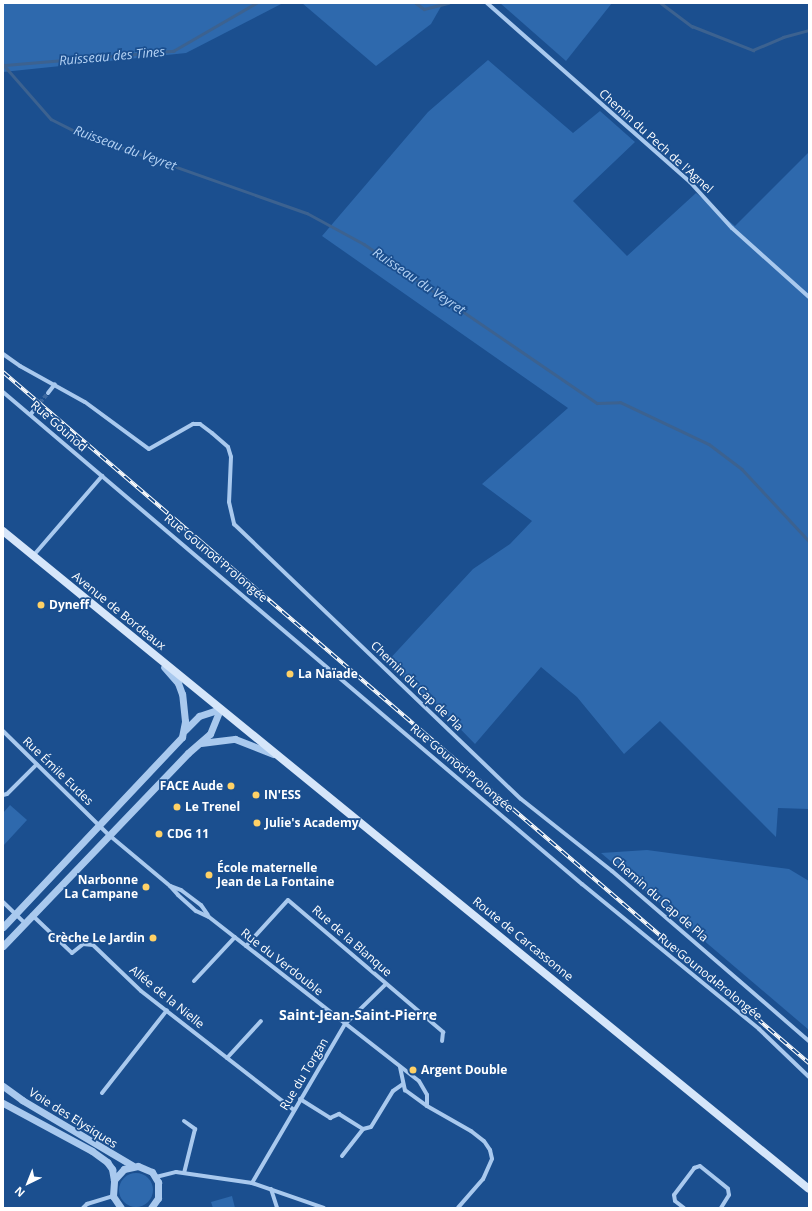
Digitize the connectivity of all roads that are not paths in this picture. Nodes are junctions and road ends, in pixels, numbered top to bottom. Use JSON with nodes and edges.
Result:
{"nodes":[{"id":1,"x":487,"y":3,"type":"edge"},
{"id":2,"x":809,"y":297,"type":"edge"},
{"id":3,"x":3,"y":354,"type":"edge"},
{"id":4,"x":55,"y":384,"type":"junction"},
{"id":5,"x":3,"y":392,"type":"edge"},
{"id":6,"x":48,"y":393,"type":"tunnel mouth"},
{"id":7,"x":36,"y":407,"type":"tunnel mouth"},
{"id":8,"x":30,"y":414,"type":"junction"},
{"id":9,"x":102,"y":476,"type":"junction"},
{"id":10,"x":3,"y":531,"type":"edge"},
{"id":11,"x":33,"y":556,"type":"junction"},
{"id":12,"x":143,"y":646,"type":"junction"},
{"id":13,"x":220,"y":709,"type":"junction"},
{"id":14,"x":185,"y":730,"type":"junction"},
{"id":15,"x":3,"y":731,"type":"edge"},
{"id":16,"x":201,"y":743,"type":"junction"},
{"id":17,"x":281,"y":758,"type":"junction"},
{"id":18,"x":37,"y":764,"type":"junction"},
{"id":19,"x":137,"y":786,"type":"junction"},
{"id":20,"x":3,"y":795,"type":"edge"},
{"id":21,"x":147,"y":795,"type":"junction"},
{"id":22,"x":100,"y":825,"type":"junction"},
{"id":23,"x":109,"y":835,"type":"junction"},
{"id":24,"x":3,"y":902,"type":"edge"},
{"id":25,"x":16,"y":913,"type":"junction"},
{"id":26,"x":32,"y":915,"type":"junction"},
{"id":27,"x":25,"y":923,"type":"junction"},
{"id":28,"x":3,"y":927,"type":"edge"},
{"id":29,"x":235,"y":937,"type":"junction"},
{"id":30,"x":3,"y":946,"type":"edge"},
{"id":31,"x":246,"y":946,"type":"junction"},
{"id":32,"x":194,"y":981,"type":"dead end"},
{"id":33,"x":386,"y":984,"type":"junction"},
{"id":34,"x":167,"y":1010,"type":"junction"},
{"id":35,"x":260,"y":1021,"type":"dead end"},
{"id":36,"x":345,"y":1024,"type":"junction"},
{"id":37,"x":442,"y":1041,"type":"dead end"},
{"id":38,"x":809,"y":1041,"type":"edge"},
{"id":39,"x":227,"y":1058,"type":"junction"},
{"id":40,"x":400,"y":1067,"type":"junction"},
{"id":41,"x":809,"y":1078,"type":"edge"},
{"id":42,"x":403,"y":1084,"type":"junction"},
{"id":43,"x":3,"y":1086,"type":"edge"},
{"id":44,"x":102,"y":1093,"type":"dead end"},
{"id":45,"x":300,"y":1099,"type":"junction"},
{"id":46,"x":3,"y":1103,"type":"edge"},
{"id":47,"x":426,"y":1106,"type":"junction"},
{"id":48,"x":294,"y":1110,"type":"junction"},
{"id":49,"x":184,"y":1121,"type":"dead end"},
{"id":50,"x":363,"y":1129,"type":"junction"},
{"id":51,"x":342,"y":1156,"type":"dead end"},
{"id":52,"x":133,"y":1166,"type":"junction"},
{"id":53,"x":184,"y":1173,"type":"junction"},
{"id":54,"x":156,"y":1177,"type":"junction"},
{"id":55,"x":114,"y":1180,"type":"junction"},
{"id":56,"x":252,"y":1183,"type":"junction"},
{"id":57,"x":271,"y":1189,"type":"junction"},
{"id":58,"x":809,"y":1189,"type":"edge"},
{"id":59,"x":113,"y":1196,"type":"junction"},
{"id":60,"x":158,"y":1198,"type":"junction"},
{"id":61,"x":83,"y":1208,"type":"edge"},
{"id":62,"x":121,"y":1208,"type":"edge"},
{"id":63,"x":151,"y":1208,"type":"edge"},
{"id":64,"x":161,"y":1208,"type":"edge"},
{"id":65,"x":277,"y":1208,"type":"edge"},
{"id":66,"x":324,"y":1208,"type":"edge"},
{"id":67,"x":458,"y":1208,"type":"edge"},
{"id":68,"x":684,"y":1208,"type":"edge"},
{"id":69,"x":721,"y":1208,"type":"edge"}],
"edges":[{"from":1,"to":2,"type":"street","name":"Chemin du Pech de l'Agnel"},
{"from":3,"to":4,"type":"street"},
{"from":4,"to":6,"type":"street"},
{"from":4,"to":38,"type":"street","name":"Chemin du Cap de Pla"},
{"from":5,"to":8,"type":"street","name":"Rue Gounod"},
{"from":7,"to":8,"type":"street"},
{"from":8,"to":9,"type":"street","name":"Rue Gounod"},
{"from":9,"to":11,"type":"street"},
{"from":9,"to":41,"type":"street","name":"Rue Gounod Prolongée"},
{"from":10,"to":11,"type":"main road","name":"Avenue de Bordeaux"},
{"from":11,"to":12,"type":"main road","name":"Avenue de Bordeaux"},
{"from":12,"to":13,"type":"main road","name":"Avenue de Bordeaux"},
{"from":12,"to":14,"type":"street"},
{"from":13,"to":14,"type":"street"},
{"from":13,"to":16,"type":"street"},
{"from":13,"to":17,"type":"main road","name":"Route de Carcassonne"},
{"from":14,"to":19,"type":"street"},
{"from":15,"to":18,"type":"street","name":"Rue Émile Eudes"},
{"from":16,"to":17,"type":"street"},
{"from":16,"to":21,"type":"street"},
{"from":17,"to":58,"type":"main road","name":"Route de Carcassonne"},
{"from":18,"to":20,"type":"street"},
{"from":18,"to":22,"type":"street","name":"Rue Émile Eudes"},
{"from":19,"to":21,"type":"street"},
{"from":19,"to":22,"type":"street"},
{"from":21,"to":23,"type":"street"},
{"from":22,"to":23,"type":"street","name":"Rue du Verdouble"},
{"from":22,"to":25,"type":"street"},
{"from":23,"to":26,"type":"street"},
{"from":23,"to":29,"type":"street","name":"Rue du Verdouble"},
{"from":24,"to":25,"type":"street"},
{"from":25,"to":27,"type":"street"},
{"from":25,"to":28,"type":"street"},
{"from":26,"to":27,"type":"street"},
{"from":26,"to":34,"type":"street","name":"Allée de la Nielle"},
{"from":27,"to":30,"type":"street"},
{"from":29,"to":31,"type":"street","name":"Rue du Verdouble"},
{"from":29,"to":32,"type":"street"},
{"from":31,"to":33,"type":"street","name":"Rue de la Blanque"},
{"from":31,"to":36,"type":"street","name":"Rue du Verdouble"},
{"from":33,"to":36,"type":"street","name":"Rue du Torgan"},
{"from":33,"to":37,"type":"street","name":"Rue de la Blanque"},
{"from":34,"to":39,"type":"street","name":"Allée de la Nielle"},
{"from":34,"to":44,"type":"street"},
{"from":35,"to":39,"type":"street"},
{"from":36,"to":40,"type":"street","name":"Rue du Verdouble"},
{"from":36,"to":45,"type":"street","name":"Rue du Torgan"},
{"from":39,"to":48,"type":"street","name":"Allée de la Nielle"},
{"from":40,"to":42,"type":"street"},
{"from":40,"to":47,"type":"street","name":"Rue du Verdouble"},
{"from":42,"to":47,"type":"street"},
{"from":42,"to":50,"type":"street"},
{"from":43,"to":52,"type":"street","name":"Voie des Elysiques"},
{"from":45,"to":48,"type":"street","name":"Rue du Torgan"},
{"from":45,"to":50,"type":"street"},
{"from":46,"to":55,"type":"street","name":"Voie des Elysiques"},
{"from":47,"to":67,"type":"street"},
{"from":48,"to":56,"type":"street","name":"Rue du Torgan"},
{"from":49,"to":53,"type":"street"},
{"from":50,"to":51,"type":"street"},
{"from":52,"to":54,"type":"street","name":"Voie des Elysiques"},
{"from":52,"to":55,"type":"street"},
{"from":53,"to":54,"type":"street"},
{"from":53,"to":56,"type":"street"},
{"from":54,"to":60,"type":"street"},
{"from":55,"to":59,"type":"street"},
{"from":56,"to":57,"type":"street"},
{"from":57,"to":65,"type":"street"},
{"from":57,"to":66,"type":"street"},
{"from":59,"to":61,"type":"street"},
{"from":59,"to":62,"type":"street"},
{"from":60,"to":63,"type":"street"},
{"from":60,"to":64,"type":"street"},
{"from":68,"to":69,"type":"street"}]}
